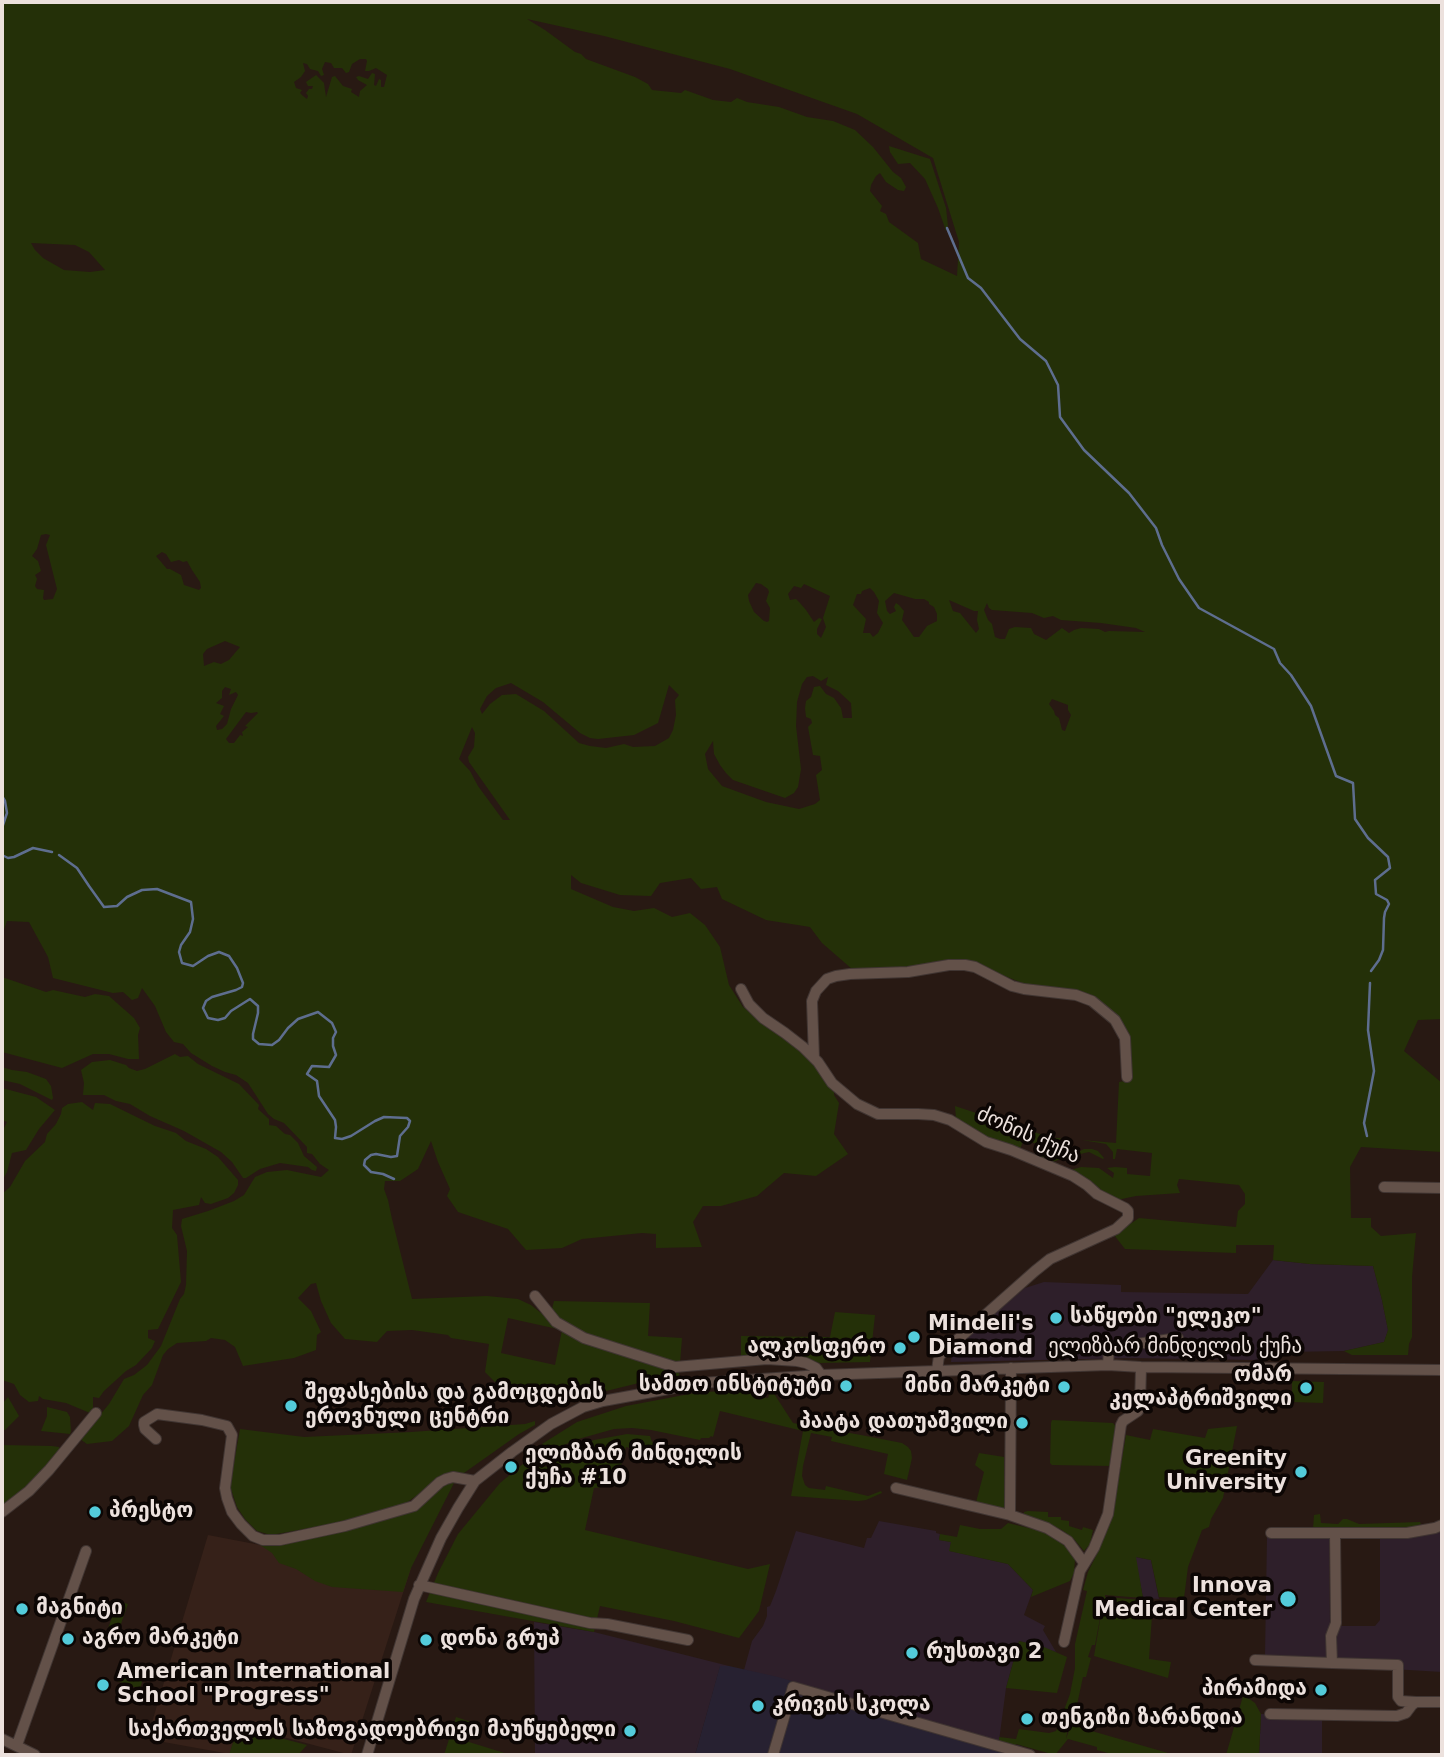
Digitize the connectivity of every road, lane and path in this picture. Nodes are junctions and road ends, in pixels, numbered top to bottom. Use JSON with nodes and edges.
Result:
{"nodes":[{"id":1,"x":741,"y":989,"type":"dead end"},
{"id":2,"x":814,"y":1058,"type":"junction"},
{"id":3,"x":1127,"y":1077,"type":"dead end"},
{"id":4,"x":1384,"y":1187,"type":"dead end"},
{"id":5,"x":1442,"y":1188,"type":"edge"},
{"id":6,"x":535,"y":1296,"type":"dead end"},
{"id":7,"x":1178,"y":1338,"type":"dead end"},
{"id":8,"x":1108,"y":1365,"type":"junction"},
{"id":9,"x":1141,"y":1367,"type":"junction"},
{"id":10,"x":1011,"y":1368,"type":"junction"},
{"id":11,"x":937,"y":1370,"type":"junction"},
{"id":12,"x":1442,"y":1370,"type":"edge"},
{"id":13,"x":821,"y":1375,"type":"junction"},
{"id":14,"x":96,"y":1413,"type":"dead end"},
{"id":15,"x":156,"y":1439,"type":"dead end"},
{"id":16,"x":475,"y":1481,"type":"junction"},
{"id":17,"x":896,"y":1488,"type":"dead end"},
{"id":18,"x":2,"y":1512,"type":"edge"},
{"id":19,"x":1010,"y":1515,"type":"junction"},
{"id":20,"x":1442,"y":1525,"type":"edge"},
{"id":21,"x":1271,"y":1533,"type":"dead end"},
{"id":22,"x":1335,"y":1533,"type":"junction"},
{"id":23,"x":86,"y":1551,"type":"dead end"},
{"id":24,"x":1084,"y":1563,"type":"junction"},
{"id":25,"x":419,"y":1585,"type":"junction"},
{"id":26,"x":688,"y":1640,"type":"dead end"},
{"id":27,"x":1064,"y":1642,"type":"dead end"},
{"id":28,"x":1255,"y":1660,"type":"dead end"},
{"id":29,"x":1332,"y":1663,"type":"junction"},
{"id":30,"x":1416,"y":1702,"type":"junction"},
{"id":31,"x":1442,"y":1702,"type":"edge"},
{"id":32,"x":1270,"y":1714,"type":"dead end"},
{"id":33,"x":2,"y":1739,"type":"edge"},
{"id":34,"x":16,"y":1745,"type":"junction"},
{"id":35,"x":36,"y":1755,"type":"edge"},
{"id":36,"x":367,"y":1755,"type":"edge"},
{"id":37,"x":773,"y":1755,"type":"edge"},
{"id":38,"x":1030,"y":1755,"type":"edge"}],
"edges":[{"from":1,"to":2,"type":"street","name":"ძოწის ქუჩა"},
{"from":2,"to":3,"type":"street"},
{"from":2,"to":11,"type":"street","name":"ძოწის ქუჩა"},
{"from":4,"to":5,"type":"street"},
{"from":6,"to":13,"type":"street"},
{"from":7,"to":8,"type":"street"},
{"from":8,"to":9,"type":"street","name":"ელიზბარ მინდელის ქუჩა"},
{"from":8,"to":10,"type":"street","name":"ელიზბარ მინდელის ქუჩა"},
{"from":9,"to":12,"type":"street","name":"ელიზბარ მინდელის ქუჩა"},
{"from":9,"to":24,"type":"street"},
{"from":10,"to":11,"type":"street","name":"ელიზბარ მინდელის ქუჩა"},
{"from":10,"to":19,"type":"street"},
{"from":11,"to":13,"type":"street","name":"ელიზბარ მინდელის ქუჩა"},
{"from":13,"to":16,"type":"street","name":"ელიზბარ მინდელის ქუჩა"},
{"from":14,"to":18,"type":"street"},
{"from":15,"to":16,"type":"street"},
{"from":16,"to":25,"type":"street","name":"ელიზბარ მინდელის ქუჩა"},
{"from":17,"to":19,"type":"street"},
{"from":19,"to":24,"type":"street"},
{"from":20,"to":22,"type":"street"},
{"from":21,"to":22,"type":"street"},
{"from":22,"to":29,"type":"street"},
{"from":23,"to":34,"type":"street"},
{"from":24,"to":27,"type":"street"},
{"from":25,"to":26,"type":"street"},
{"from":25,"to":36,"type":"street","name":"ელიზბარ მინდელის ქუჩა"},
{"from":28,"to":29,"type":"street"},
{"from":29,"to":30,"type":"street"},
{"from":30,"to":31,"type":"street"},
{"from":30,"to":32,"type":"street"},
{"from":33,"to":34,"type":"street"},
{"from":34,"to":35,"type":"street"},
{"from":37,"to":38,"type":"street"}]}
